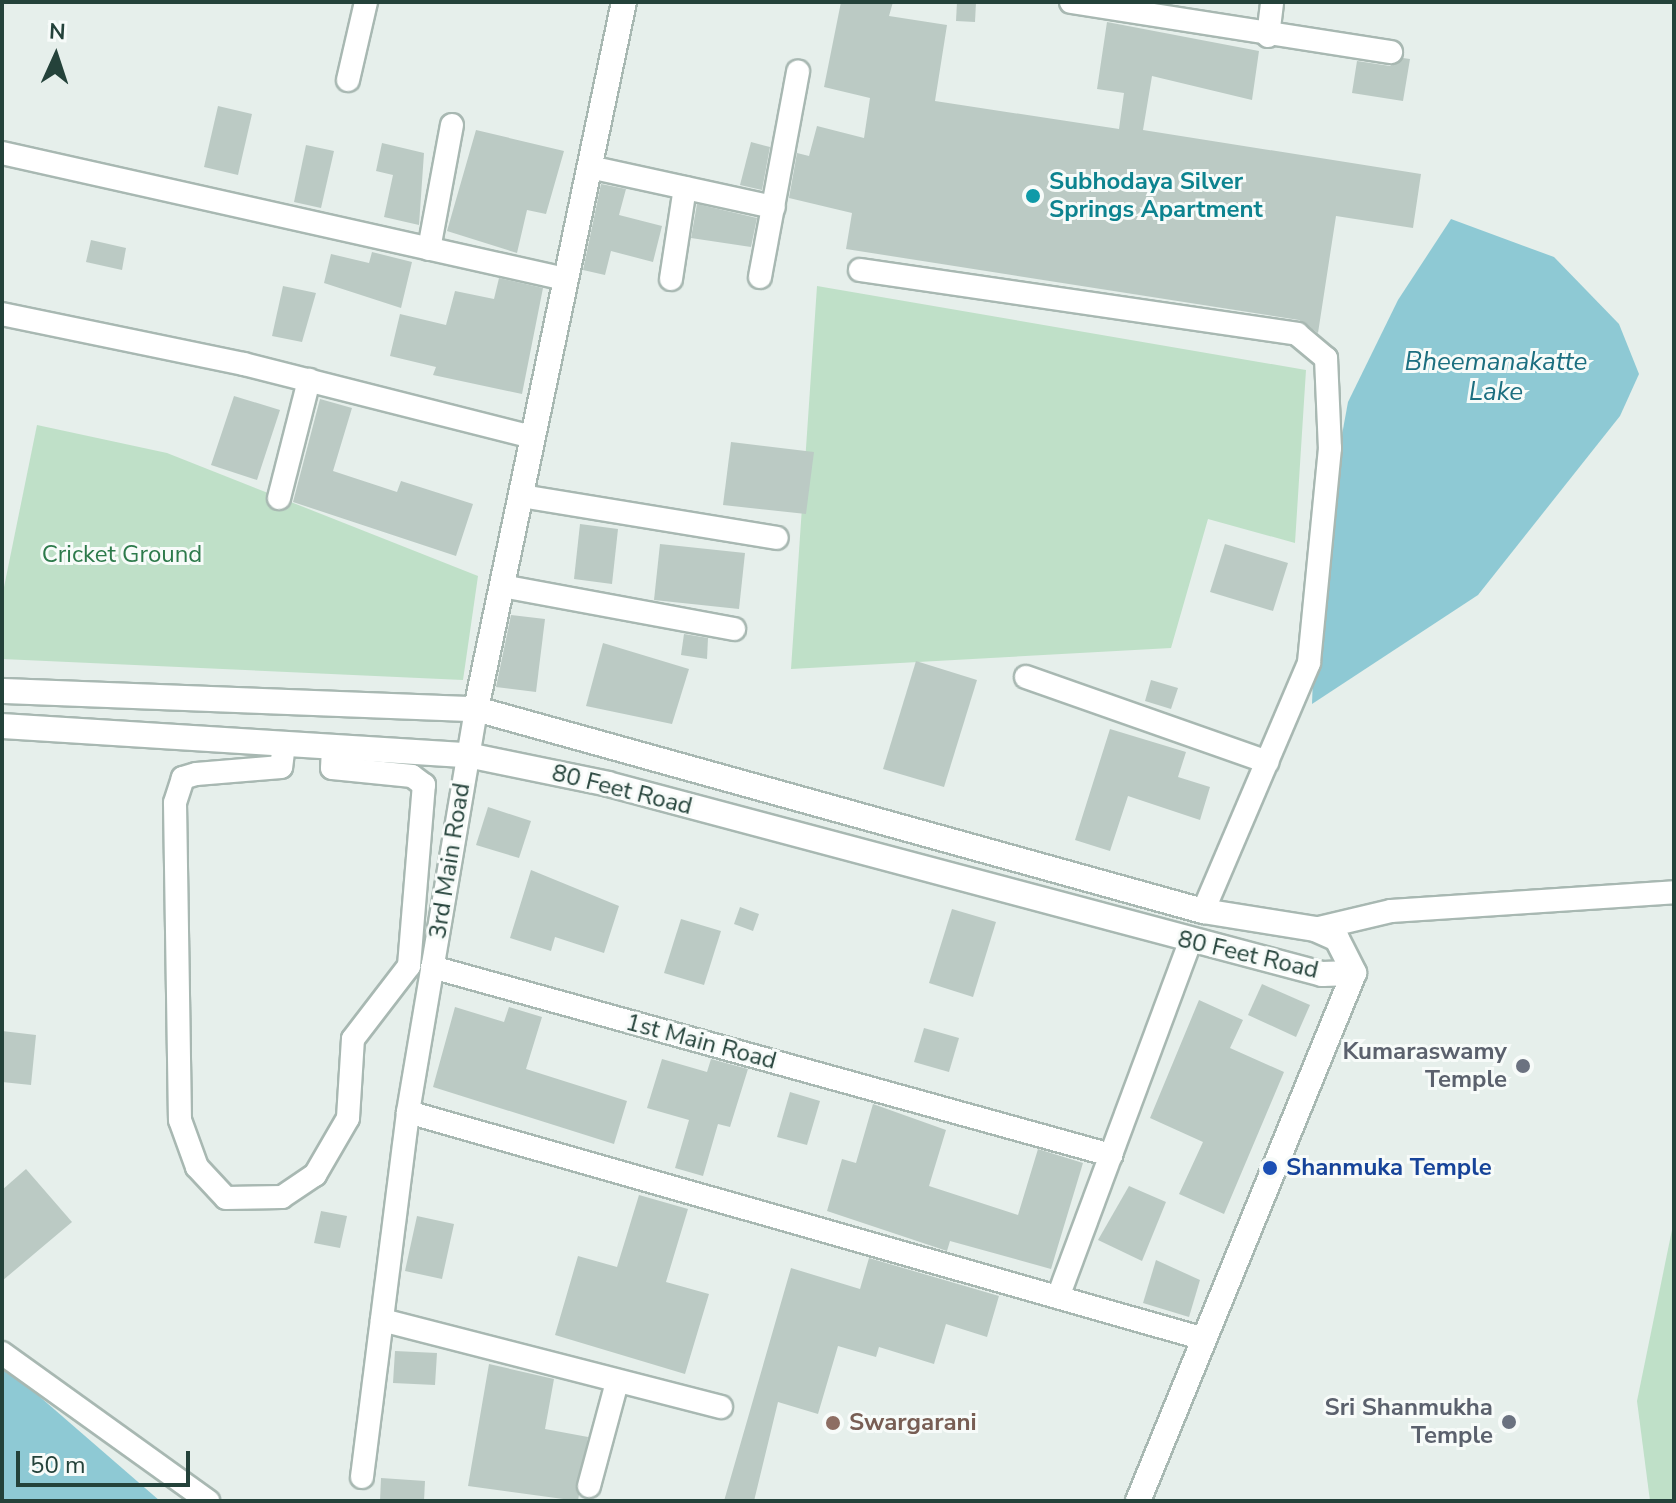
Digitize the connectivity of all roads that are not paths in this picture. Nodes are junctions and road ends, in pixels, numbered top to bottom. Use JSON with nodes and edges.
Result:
{"nodes":[{"id":1,"x":366,"y":2,"type":"edge"},
{"id":2,"x":624,"y":2,"type":"edge"},
{"id":3,"x":1071,"y":2,"type":"edge"},
{"id":4,"x":1272,"y":2,"type":"edge"},
{"id":5,"x":1268,"y":36,"type":"junction"},
{"id":6,"x":1391,"y":52,"type":"dead end"},
{"id":7,"x":798,"y":71,"type":"dead end"},
{"id":8,"x":348,"y":80,"type":"dead end"},
{"id":9,"x":452,"y":125,"type":"dead end"},
{"id":10,"x":2,"y":153,"type":"edge"},
{"id":11,"x":590,"y":167,"type":"junction"},
{"id":12,"x":685,"y":188,"type":"junction"},
{"id":13,"x":774,"y":207,"type":"junction"},
{"id":14,"x":429,"y":249,"type":"junction"},
{"id":15,"x":860,"y":270,"type":"dead end"},
{"id":16,"x":760,"y":277,"type":"dead end"},
{"id":17,"x":565,"y":279,"type":"junction"},
{"id":18,"x":671,"y":279,"type":"dead end"},
{"id":19,"x":2,"y":314,"type":"edge"},
{"id":20,"x":309,"y":380,"type":"junction"},
{"id":21,"x":533,"y":437,"type":"junction"},
{"id":22,"x":521,"y":496,"type":"junction"},
{"id":23,"x":279,"y":498,"type":"dead end"},
{"id":24,"x":777,"y":538,"type":"dead end"},
{"id":25,"x":502,"y":586,"type":"junction"},
{"id":26,"x":734,"y":629,"type":"dead end"},
{"id":27,"x":1026,"y":677,"type":"dead end"},
{"id":28,"x":2,"y":691,"type":"edge"},
{"id":29,"x":476,"y":709,"type":"junction"},
{"id":30,"x":2,"y":726,"type":"edge"},
{"id":31,"x":284,"y":744,"type":"junction"},
{"id":32,"x":333,"y":747,"type":"junction"},
{"id":33,"x":467,"y":755,"type":"junction"},
{"id":34,"x":1268,"y":762,"type":"junction"},
{"id":35,"x":1674,"y":892,"type":"edge"},
{"id":36,"x":1203,"y":911,"type":"junction"},
{"id":37,"x":1315,"y":929,"type":"junction"},
{"id":38,"x":1190,"y":942,"type":"junction"},
{"id":39,"x":432,"y":967,"type":"junction"},
{"id":40,"x":1354,"y":973,"type":"junction"},
{"id":41,"x":408,"y":1112,"type":"junction"},
{"id":42,"x":1111,"y":1155,"type":"junction"},
{"id":43,"x":1058,"y":1297,"type":"junction"},
{"id":44,"x":382,"y":1320,"type":"junction"},
{"id":45,"x":1201,"y":1338,"type":"junction"},
{"id":46,"x":2,"y":1353,"type":"edge"},
{"id":47,"x":617,"y":1382,"type":"junction"},
{"id":48,"x":721,"y":1407,"type":"dead end"},
{"id":49,"x":362,"y":1477,"type":"dead end"},
{"id":50,"x":589,"y":1486,"type":"dead end"},
{"id":51,"x":208,"y":1501,"type":"edge"},
{"id":52,"x":1138,"y":1501,"type":"edge"}],
"edges":[{"from":1,"to":8,"type":"street"},
{"from":2,"to":11,"type":"main road"},
{"from":3,"to":5,"type":"street"},
{"from":4,"to":5,"type":"street"},
{"from":5,"to":6,"type":"street"},
{"from":7,"to":13,"type":"street"},
{"from":9,"to":14,"type":"street"},
{"from":10,"to":14,"type":"street"},
{"from":11,"to":12,"type":"street"},
{"from":11,"to":17,"type":"main road"},
{"from":12,"to":13,"type":"street"},
{"from":12,"to":18,"type":"street"},
{"from":13,"to":16,"type":"street"},
{"from":14,"to":17,"type":"street"},
{"from":15,"to":34,"type":"street"},
{"from":17,"to":21,"type":"main road"},
{"from":19,"to":20,"type":"street"},
{"from":20,"to":21,"type":"street"},
{"from":20,"to":23,"type":"street"},
{"from":21,"to":22,"type":"main road"},
{"from":22,"to":24,"type":"street"},
{"from":22,"to":25,"type":"main road"},
{"from":25,"to":26,"type":"street"},
{"from":25,"to":29,"type":"main road"},
{"from":27,"to":34,"type":"street"},
{"from":28,"to":29,"type":"main road","name":"80 Feet Road"},
{"from":29,"to":33,"type":"street","name":"3rd Main Road"},
{"from":29,"to":36,"type":"main road","name":"80 Feet Road"},
{"from":30,"to":31,"type":"main road","name":"80 Feet Road"},
{"from":31,"to":32,"type":"main road","name":"80 Feet Road"},
{"from":31,"to":32,"type":"street"},
{"from":32,"to":33,"type":"main road","name":"80 Feet Road"},
{"from":33,"to":38,"type":"main road","name":"80 Feet Road"},
{"from":33,"to":39,"type":"street","name":"3rd Main Road"},
{"from":34,"to":36,"type":"street"},
{"from":35,"to":37,"type":"street"},
{"from":36,"to":37,"type":"main road","name":"80 Feet Road"},
{"from":37,"to":40,"type":"main road","name":"80 Feet Road"},
{"from":38,"to":40,"type":"main road","name":"80 Feet Road"},
{"from":38,"to":42,"type":"street"},
{"from":39,"to":41,"type":"street"},
{"from":39,"to":42,"type":"street","name":"1st Main Road"},
{"from":40,"to":45,"type":"main road"},
{"from":41,"to":43,"type":"street"},
{"from":41,"to":44,"type":"street"},
{"from":42,"to":43,"type":"street"},
{"from":43,"to":45,"type":"street"},
{"from":44,"to":47,"type":"street"},
{"from":44,"to":49,"type":"street"},
{"from":45,"to":52,"type":"main road"},
{"from":46,"to":51,"type":"street"},
{"from":47,"to":48,"type":"street"},
{"from":47,"to":50,"type":"street"}]}
